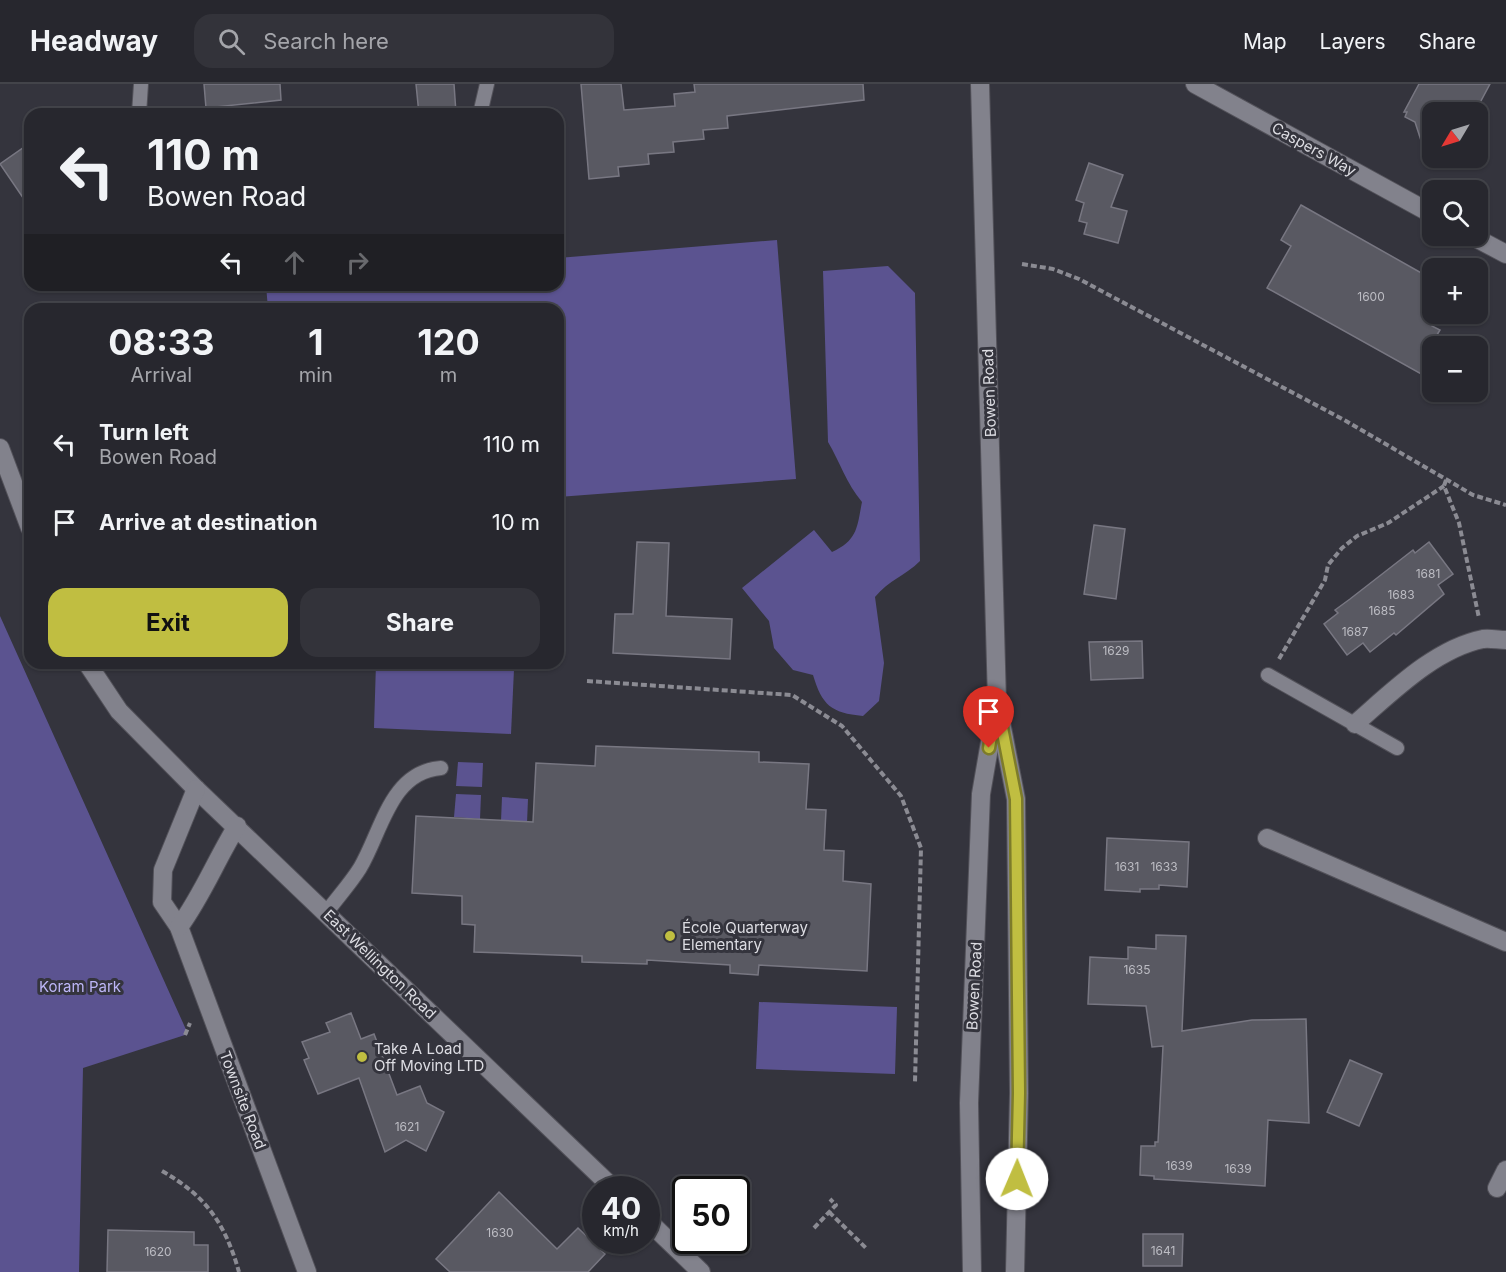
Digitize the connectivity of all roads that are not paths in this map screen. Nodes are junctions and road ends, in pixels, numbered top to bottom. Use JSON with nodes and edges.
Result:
{"nodes":[{"id":1,"x":141,"y":84,"type":"edge"},
{"id":2,"x":487,"y":84,"type":"edge"},
{"id":3,"x":980,"y":84,"type":"edge"},
{"id":4,"x":1195,"y":84,"type":"edge"},
{"id":5,"x":139,"y":108,"type":"edge"},
{"id":6,"x":481,"y":108,"type":"edge"},
{"id":7,"x":1422,"y":209,"type":"edge"},
{"id":8,"x":1488,"y":244,"type":"edge"},
{"id":9,"x":1506,"y":254,"type":"edge"},
{"id":10,"x":0,"y":448,"type":"edge"},
{"id":11,"x":24,"y":512,"type":"edge"},
{"id":12,"x":1506,"y":640,"type":"edge"},
{"id":13,"x":91,"y":669,"type":"edge"},
{"id":14,"x":1268,"y":675,"type":"dead end"},
{"id":15,"x":997,"y":702,"type":"junction"},
{"id":16,"x":1355,"y":724,"type":"junction"},
{"id":17,"x":1397,"y":748,"type":"dead end"},
{"id":18,"x":441,"y":768,"type":"dead end"},
{"id":19,"x":196,"y":789,"type":"junction"},
{"id":20,"x":237,"y":826,"type":"junction"},
{"id":21,"x":1267,"y":838,"type":"dead end"},
{"id":22,"x":326,"y":913,"type":"junction"},
{"id":23,"x":179,"y":927,"type":"junction"},
{"id":24,"x":1506,"y":942,"type":"edge"},
{"id":25,"x":1506,"y":1170,"type":"edge"},
{"id":26,"x":600,"y":1176,"type":"edge"},
{"id":27,"x":1497,"y":1188,"type":"dead end"},
{"id":28,"x":660,"y":1232,"type":"edge"},
{"id":29,"x":307,"y":1272,"type":"edge"},
{"id":30,"x":701,"y":1272,"type":"edge"},
{"id":31,"x":972,"y":1272,"type":"edge"},
{"id":32,"x":1015,"y":1272,"type":"edge"}],
"edges":[{"from":1,"to":5,"type":"lane"},
{"from":2,"to":6,"type":"lane"},
{"from":3,"to":15,"type":"street","name":"Bowen Road"},
{"from":4,"to":7,"type":"street","name":"Caspers Way"},
{"from":8,"to":9,"type":"street"},
{"from":10,"to":11,"type":"street"},
{"from":12,"to":16,"type":"street"},
{"from":13,"to":19,"type":"street"},
{"from":14,"to":16,"type":"lane"},
{"from":15,"to":31,"type":"street","name":"Bowen Road"},
{"from":15,"to":32,"type":"street","name":"Bowen Road"},
{"from":16,"to":17,"type":"lane"},
{"from":18,"to":22,"type":"lane"},
{"from":19,"to":20,"type":"street","name":"East Wellington Road"},
{"from":19,"to":23,"type":"street","name":"Townsite Road"},
{"from":20,"to":22,"type":"street","name":"East Wellington Road"},
{"from":20,"to":23,"type":"street"},
{"from":21,"to":24,"type":"street"},
{"from":22,"to":26,"type":"street","name":"East Wellington Road"},
{"from":23,"to":29,"type":"street","name":"Townsite Road"},
{"from":25,"to":27,"type":"street"},
{"from":28,"to":30,"type":"street"}]}
